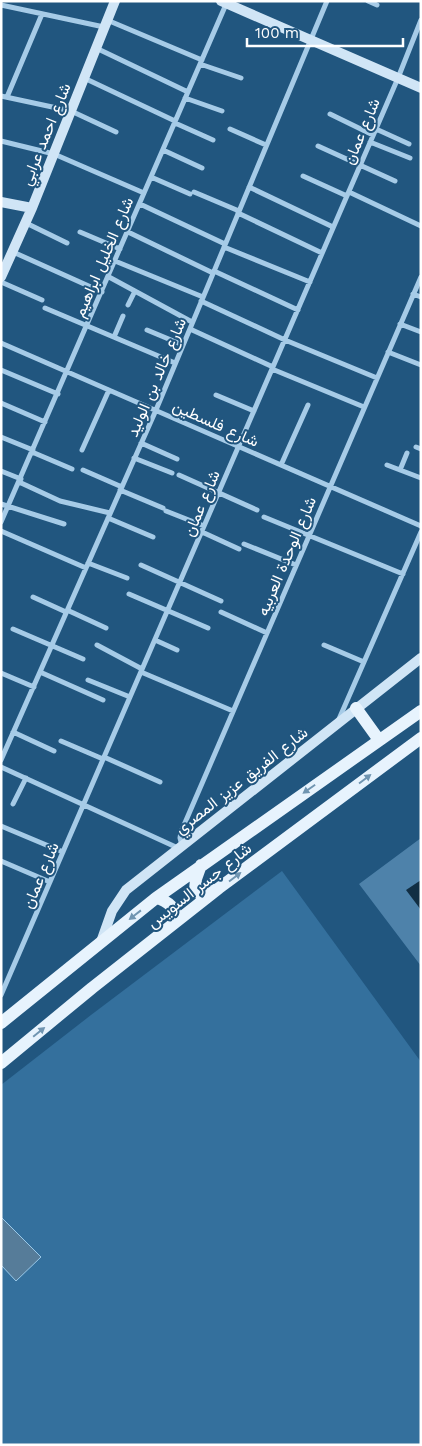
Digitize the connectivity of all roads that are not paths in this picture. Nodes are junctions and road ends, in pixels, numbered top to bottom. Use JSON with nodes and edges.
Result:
{"nodes":[{"id":1,"x":115,"y":1,"type":"edge"},
{"id":2,"x":327,"y":1,"type":"edge"},
{"id":3,"x":368,"y":1,"type":"edge"},
{"id":4,"x":225,"y":2,"type":"edge"},
{"id":5,"x":9,"y":4,"type":"edge"},
{"id":6,"x":1,"y":5,"type":"edge"},
{"id":7,"x":378,"y":5,"type":"dead end"},
{"id":8,"x":42,"y":14,"type":"junction"},
{"id":9,"x":420,"y":23,"type":"edge"},
{"id":10,"x":106,"y":24,"type":"junction"},
{"id":11,"x":311,"y":40,"type":"junction"},
{"id":12,"x":96,"y":48,"type":"junction"},
{"id":13,"x":201,"y":62,"type":"junction"},
{"id":14,"x":84,"y":78,"type":"junction"},
{"id":15,"x":240,"y":78,"type":"dead end"},
{"id":16,"x":398,"y":78,"type":"junction"},
{"id":17,"x":421,"y":88,"type":"edge"},
{"id":18,"x":186,"y":95,"type":"junction"},
{"id":19,"x":4,"y":96,"type":"edge"},
{"id":20,"x":71,"y":111,"type":"junction"},
{"id":21,"x":222,"y":111,"type":"dead end"},
{"id":22,"x":330,"y":114,"type":"dead end"},
{"id":23,"x":175,"y":122,"type":"junction"},
{"id":24,"x":230,"y":130,"type":"dead end"},
{"id":25,"x":116,"y":132,"type":"dead end"},
{"id":26,"x":375,"y":132,"type":"junction"},
{"id":27,"x":212,"y":140,"type":"dead end"},
{"id":28,"x":1,"y":141,"type":"edge"},
{"id":29,"x":370,"y":142,"type":"junction"},
{"id":30,"x":408,"y":144,"type":"dead end"},
{"id":31,"x":266,"y":145,"type":"junction"},
{"id":32,"x":318,"y":146,"type":"dead end"},
{"id":33,"x":163,"y":150,"type":"junction"},
{"id":34,"x":54,"y":154,"type":"junction"},
{"id":35,"x":410,"y":158,"type":"dead end"},
{"id":36,"x":360,"y":166,"type":"junction"},
{"id":37,"x":202,"y":168,"type":"dead end"},
{"id":38,"x":303,"y":176,"type":"dead end"},
{"id":39,"x":152,"y":177,"type":"junction"},
{"id":40,"x":395,"y":181,"type":"dead end"},
{"id":41,"x":249,"y":187,"type":"junction"},
{"id":42,"x":144,"y":193,"type":"junction"},
{"id":43,"x":348,"y":194,"type":"junction"},
{"id":44,"x":1,"y":202,"type":"edge"},
{"id":45,"x":140,"y":204,"type":"junction"},
{"id":46,"x":32,"y":208,"type":"junction"},
{"id":47,"x":238,"y":212,"type":"junction"},
{"id":48,"x":25,"y":223,"type":"junction"},
{"id":49,"x":421,"y":226,"type":"edge"},
{"id":50,"x":334,"y":227,"type":"junction"},
{"id":51,"x":80,"y":232,"type":"dead end"},
{"id":52,"x":128,"y":232,"type":"junction"},
{"id":53,"x":67,"y":243,"type":"dead end"},
{"id":54,"x":224,"y":245,"type":"junction"},
{"id":55,"x":120,"y":249,"type":"junction"},
{"id":56,"x":12,"y":252,"type":"junction"},
{"id":57,"x":322,"y":253,"type":"junction"},
{"id":58,"x":115,"y":261,"type":"junction"},
{"id":59,"x":213,"y":272,"type":"junction"},
{"id":60,"x":1,"y":277,"type":"edge"},
{"id":61,"x":108,"y":277,"type":"junction"},
{"id":62,"x":421,"y":277,"type":"edge"},
{"id":63,"x":1,"y":282,"type":"edge"},
{"id":64,"x":310,"y":282,"type":"junction"},
{"id":65,"x":135,"y":291,"type":"junction"},
{"id":66,"x":102,"y":292,"type":"junction"},
{"id":67,"x":413,"y":294,"type":"junction"},
{"id":68,"x":421,"y":297,"type":"edge"},
{"id":69,"x":202,"y":299,"type":"junction"},
{"id":70,"x":42,"y":300,"type":"dead end"},
{"id":71,"x":128,"y":305,"type":"dead end"},
{"id":72,"x":45,"y":308,"type":"dead end"},
{"id":73,"x":298,"y":310,"type":"junction"},
{"id":74,"x":123,"y":316,"type":"dead end"},
{"id":75,"x":192,"y":322,"type":"junction"},
{"id":76,"x":400,"y":324,"type":"junction"},
{"id":77,"x":87,"y":326,"type":"junction"},
{"id":78,"x":190,"y":329,"type":"junction"},
{"id":79,"x":147,"y":330,"type":"dead end"},
{"id":80,"x":421,"y":332,"type":"edge"},
{"id":81,"x":114,"y":337,"type":"junction"},
{"id":82,"x":285,"y":340,"type":"junction"},
{"id":83,"x":1,"y":343,"type":"edge"},
{"id":84,"x":183,"y":346,"type":"junction"},
{"id":85,"x":388,"y":352,"type":"junction"},
{"id":86,"x":175,"y":364,"type":"junction"},
{"id":87,"x":421,"y":365,"type":"edge"},
{"id":88,"x":273,"y":368,"type":"junction"},
{"id":89,"x":1,"y":370,"type":"edge"},
{"id":90,"x":68,"y":372,"type":"junction"},
{"id":91,"x":377,"y":378,"type":"junction"},
{"id":92,"x":109,"y":390,"type":"junction"},
{"id":93,"x":58,"y":394,"type":"junction"},
{"id":94,"x":216,"y":394,"type":"dead end"},
{"id":95,"x":1,"y":403,"type":"edge"},
{"id":96,"x":308,"y":405,"type":"dead end"},
{"id":97,"x":364,"y":407,"type":"junction"},
{"id":98,"x":156,"y":410,"type":"junction"},
{"id":99,"x":254,"y":411,"type":"junction"},
{"id":100,"x":46,"y":422,"type":"junction"},
{"id":101,"x":1,"y":437,"type":"edge"},
{"id":102,"x":141,"y":443,"type":"junction"},
{"id":103,"x":239,"y":446,"type":"junction"},
{"id":104,"x":82,"y":450,"type":"dead end"},
{"id":105,"x":33,"y":451,"type":"junction"},
{"id":106,"x":407,"y":453,"type":"dead end"},
{"id":107,"x":134,"y":458,"type":"junction"},
{"id":108,"x":177,"y":459,"type":"dead end"},
{"id":109,"x":387,"y":464,"type":"dead end"},
{"id":110,"x":281,"y":465,"type":"junction"},
{"id":111,"x":72,"y":470,"type":"dead end"},
{"id":112,"x":82,"y":470,"type":"dead end"},
{"id":113,"x":400,"y":470,"type":"junction"},
{"id":114,"x":1,"y":471,"type":"edge"},
{"id":115,"x":172,"y":473,"type":"dead end"},
{"id":116,"x":179,"y":476,"type":"dead end"},
{"id":117,"x":421,"y":478,"type":"edge"},
{"id":118,"x":20,"y":480,"type":"junction"},
{"id":119,"x":330,"y":487,"type":"junction"},
{"id":120,"x":121,"y":489,"type":"junction"},
{"id":121,"x":218,"y":493,"type":"junction"},
{"id":122,"x":1,"y":504,"type":"edge"},
{"id":123,"x":8,"y":507,"type":"junction"},
{"id":124,"x":257,"y":510,"type":"dead end"},
{"id":125,"x":109,"y":516,"type":"junction"},
{"id":126,"x":264,"y":516,"type":"dead end"},
{"id":127,"x":1,"y":522,"type":"edge"},
{"id":128,"x":64,"y":524,"type":"dead end"},
{"id":129,"x":421,"y":526,"type":"edge"},
{"id":130,"x":203,"y":529,"type":"junction"},
{"id":131,"x":1,"y":531,"type":"edge"},
{"id":132,"x":421,"y":532,"type":"edge"},
{"id":133,"x":309,"y":535,"type":"junction"},
{"id":134,"x":153,"y":537,"type":"dead end"},
{"id":135,"x":244,"y":544,"type":"dead end"},
{"id":136,"x":239,"y":549,"type":"dead end"},
{"id":137,"x":87,"y":565,"type":"junction"},
{"id":138,"x":141,"y":565,"type":"dead end"},
{"id":139,"x":296,"y":565,"type":"junction"},
{"id":140,"x":403,"y":574,"type":"junction"},
{"id":141,"x":127,"y":578,"type":"dead end"},
{"id":142,"x":180,"y":582,"type":"junction"},
{"id":143,"x":129,"y":594,"type":"dead end"},
{"id":144,"x":33,"y":597,"type":"dead end"},
{"id":145,"x":221,"y":600,"type":"dead end"},
{"id":146,"x":67,"y":611,"type":"junction"},
{"id":147,"x":168,"y":611,"type":"junction"},
{"id":148,"x":221,"y":612,"type":"dead end"},
{"id":149,"x":106,"y":628,"type":"dead end"},
{"id":150,"x":208,"y":628,"type":"dead end"},
{"id":151,"x":13,"y":629,"type":"dead end"},
{"id":152,"x":267,"y":633,"type":"junction"},
{"id":153,"x":155,"y":640,"type":"junction"},
{"id":154,"x":52,"y":645,"type":"junction"},
{"id":155,"x":97,"y":645,"type":"dead end"},
{"id":156,"x":324,"y":645,"type":"dead end"},
{"id":157,"x":177,"y":650,"type":"dead end"},
{"id":158,"x":421,"y":658,"type":"edge"},
{"id":159,"x":83,"y":659,"type":"dead end"},
{"id":160,"x":364,"y":662,"type":"junction"},
{"id":161,"x":142,"y":671,"type":"junction"},
{"id":162,"x":40,"y":672,"type":"junction"},
{"id":163,"x":1,"y":674,"type":"edge"},
{"id":164,"x":88,"y":680,"type":"dead end"},
{"id":165,"x":34,"y":687,"type":"junction"},
{"id":166,"x":130,"y":697,"type":"junction"},
{"id":167,"x":103,"y":700,"type":"dead end"},
{"id":168,"x":356,"y":708,"type":"junction"},
{"id":169,"x":233,"y":711,"type":"junction"},
{"id":170,"x":421,"y":711,"type":"edge"},
{"id":171,"x":338,"y":722,"type":"junction"},
{"id":172,"x":14,"y":732,"type":"junction"},
{"id":173,"x":421,"y":738,"type":"edge"},
{"id":174,"x":379,"y":740,"type":"junction"},
{"id":175,"x":61,"y":741,"type":"dead end"},
{"id":176,"x":54,"y":750,"type":"dead end"},
{"id":177,"x":104,"y":758,"type":"junction"},
{"id":178,"x":1,"y":760,"type":"edge"},
{"id":179,"x":1,"y":767,"type":"edge"},
{"id":180,"x":26,"y":778,"type":"junction"},
{"id":181,"x":160,"y":782,"type":"dead end"},
{"id":182,"x":13,"y":804,"type":"dead end"},
{"id":183,"x":84,"y":805,"type":"junction"},
{"id":184,"x":1,"y":826,"type":"edge"},
{"id":185,"x":180,"y":847,"type":"junction"},
{"id":186,"x":63,"y":852,"type":"junction"},
{"id":187,"x":1,"y":861,"type":"edge"},
{"id":188,"x":201,"y":865,"type":"junction"},
{"id":189,"x":50,"y":882,"type":"junction"},
{"id":190,"x":219,"y":888,"type":"junction"},
{"id":191,"x":156,"y":898,"type":"junction"},
{"id":192,"x":177,"y":922,"type":"junction"},
{"id":193,"x":101,"y":942,"type":"junction"},
{"id":194,"x":1,"y":995,"type":"edge"},
{"id":195,"x":1,"y":1023,"type":"edge"},
{"id":196,"x":1,"y":1063,"type":"edge"}],
"edges":[{"from":1,"to":10,"type":"street","name":"شارع احمد عرابي"},
{"from":2,"to":11,"type":"street","name":"شارع خالد بن الوليد"},
{"from":3,"to":7,"type":"street"},
{"from":4,"to":11,"type":"street"},
{"from":4,"to":13,"type":"street","name":"شارع الخليل ابراهيم"},
{"from":5,"to":6,"type":"street"},
{"from":5,"to":8,"type":"street"},
{"from":8,"to":10,"type":"street"},
{"from":8,"to":19,"type":"street"},
{"from":9,"to":16,"type":"street","name":"شارع عمان"},
{"from":10,"to":12,"type":"street","name":"شارع احمد عرابي"},
{"from":10,"to":13,"type":"street"},
{"from":11,"to":16,"type":"street"},
{"from":11,"to":31,"type":"street","name":"شارع خالد بن الوليد"},
{"from":12,"to":14,"type":"street","name":"شارع احمد عرابي"},
{"from":12,"to":18,"type":"street"},
{"from":13,"to":15,"type":"street"},
{"from":13,"to":18,"type":"street","name":"شارع الخليل ابراهيم"},
{"from":14,"to":20,"type":"street","name":"شارع احمد عرابي"},
{"from":14,"to":23,"type":"street"},
{"from":16,"to":17,"type":"street"},
{"from":16,"to":26,"type":"street","name":"شارع عمان"},
{"from":18,"to":21,"type":"street"},
{"from":18,"to":23,"type":"street","name":"شارع الخليل ابراهيم"},
{"from":19,"to":20,"type":"street"},
{"from":20,"to":25,"type":"street"},
{"from":20,"to":34,"type":"street","name":"شارع احمد عرابي"},
{"from":22,"to":26,"type":"street"},
{"from":23,"to":27,"type":"street"},
{"from":23,"to":33,"type":"street","name":"شارع الخليل ابراهيم"},
{"from":24,"to":31,"type":"street"},
{"from":26,"to":29,"type":"street","name":"شارع عمان"},
{"from":26,"to":30,"type":"street"},
{"from":28,"to":34,"type":"street"},
{"from":29,"to":35,"type":"street"},
{"from":29,"to":36,"type":"street","name":"شارع عمان"},
{"from":31,"to":41,"type":"street","name":"شارع خالد بن الوليد"},
{"from":32,"to":36,"type":"street"},
{"from":33,"to":37,"type":"street"},
{"from":33,"to":39,"type":"street","name":"شارع الخليل ابراهيم"},
{"from":34,"to":42,"type":"street"},
{"from":34,"to":46,"type":"street","name":"شارع احمد عرابي"},
{"from":36,"to":40,"type":"street"},
{"from":36,"to":43,"type":"street","name":"شارع عمان"},
{"from":38,"to":43,"type":"street"},
{"from":39,"to":42,"type":"street","name":"شارع الخليل ابراهيم"},
{"from":39,"to":47,"type":"street"},
{"from":41,"to":47,"type":"street","name":"شارع خالد بن الوليد"},
{"from":41,"to":50,"type":"street"},
{"from":42,"to":45,"type":"street","name":"شارع الخليل ابراهيم"},
{"from":43,"to":49,"type":"street"},
{"from":43,"to":50,"type":"street","name":"شارع عمان"},
{"from":44,"to":46,"type":"street"},
{"from":45,"to":52,"type":"street","name":"شارع الخليل ابراهيم"},
{"from":45,"to":54,"type":"street"},
{"from":46,"to":48,"type":"street","name":"شارع احمد عرابي"},
{"from":47,"to":54,"type":"street","name":"شارع خالد بن الوليد"},
{"from":47,"to":57,"type":"street"},
{"from":48,"to":53,"type":"street"},
{"from":48,"to":56,"type":"street","name":"شارع احمد عرابي"},
{"from":50,"to":57,"type":"street","name":"شارع عمان"},
{"from":51,"to":55,"type":"street"},
{"from":52,"to":55,"type":"street","name":"شارع الخليل ابراهيم"},
{"from":52,"to":59,"type":"street"},
{"from":54,"to":59,"type":"street","name":"شارع خالد بن الوليد"},
{"from":54,"to":64,"type":"street"},
{"from":55,"to":58,"type":"street","name":"شارع الخليل ابراهيم"},
{"from":56,"to":60,"type":"street","name":"شارع احمد عرابي"},
{"from":56,"to":66,"type":"street"},
{"from":57,"to":64,"type":"street","name":"شارع عمان"},
{"from":58,"to":61,"type":"street","name":"شارع الخليل ابراهيم"},
{"from":58,"to":69,"type":"street"},
{"from":59,"to":69,"type":"street","name":"شارع خالد بن الوليد"},
{"from":59,"to":73,"type":"street"},
{"from":61,"to":65,"type":"street"},
{"from":61,"to":66,"type":"street","name":"شارع الخليل ابراهيم"},
{"from":62,"to":67,"type":"street","name":"شارع الوحدة العربيه"},
{"from":63,"to":70,"type":"street"},
{"from":64,"to":73,"type":"street","name":"شارع عمان"},
{"from":65,"to":71,"type":"street"},
{"from":65,"to":75,"type":"street"},
{"from":66,"to":77,"type":"street","name":"شارع الخليل ابراهيم"},
{"from":67,"to":68,"type":"street"},
{"from":67,"to":76,"type":"street","name":"شارع الوحدة العربيه"},
{"from":69,"to":75,"type":"street","name":"شارع خالد بن الوليد"},
{"from":69,"to":82,"type":"street"},
{"from":72,"to":77,"type":"street"},
{"from":73,"to":82,"type":"street","name":"شارع عمان"},
{"from":74,"to":81,"type":"street"},
{"from":75,"to":78,"type":"street","name":"شارع خالد بن الوليد"},
{"from":76,"to":80,"type":"street"},
{"from":76,"to":85,"type":"street","name":"شارع الوحدة العربيه"},
{"from":77,"to":81,"type":"street"},
{"from":77,"to":90,"type":"street","name":"شارع الخليل ابراهيم"},
{"from":78,"to":84,"type":"street","name":"شارع خالد بن الوليد"},
{"from":78,"to":88,"type":"street"},
{"from":79,"to":84,"type":"street"},
{"from":81,"to":86,"type":"street"},
{"from":82,"to":88,"type":"street","name":"شارع عمان"},
{"from":82,"to":91,"type":"street"},
{"from":83,"to":90,"type":"street","name":"شارع فلسطين"},
{"from":84,"to":86,"type":"street","name":"شارع خالد بن الوليد"},
{"from":85,"to":87,"type":"street"},
{"from":85,"to":91,"type":"street","name":"شارع الوحدة العربيه"},
{"from":86,"to":98,"type":"street","name":"شارع خالد بن الوليد"},
{"from":88,"to":97,"type":"street"},
{"from":88,"to":99,"type":"street","name":"شارع عمان"},
{"from":89,"to":93,"type":"street"},
{"from":90,"to":92,"type":"street","name":"شارع فلسطين"},
{"from":90,"to":93,"type":"street","name":"شارع الخليل ابراهيم"},
{"from":91,"to":97,"type":"street","name":"شارع الوحدة العربيه"},
{"from":92,"to":98,"type":"street","name":"شارع فلسطين"},
{"from":92,"to":104,"type":"street"},
{"from":93,"to":100,"type":"street","name":"شارع الخليل ابراهيم"},
{"from":94,"to":99,"type":"street"},
{"from":95,"to":100,"type":"street"},
{"from":96,"to":110,"type":"street"},
{"from":97,"to":119,"type":"street","name":"شارع الوحدة العربيه"},
{"from":98,"to":102,"type":"street","name":"شارع خالد بن الوليد"},
{"from":98,"to":103,"type":"street","name":"شارع فلسطين"},
{"from":99,"to":103,"type":"street","name":"شارع عمان"},
{"from":100,"to":105,"type":"street","name":"شارع الخليل ابراهيم"},
{"from":101,"to":105,"type":"street"},
{"from":102,"to":107,"type":"street","name":"شارع خالد بن الوليد"},
{"from":102,"to":108,"type":"street"},
{"from":103,"to":110,"type":"street","name":"شارع فلسطين"},
{"from":103,"to":121,"type":"street","name":"شارع عمان"},
{"from":105,"to":111,"type":"street"},
{"from":105,"to":118,"type":"street","name":"شارع الخليل ابراهيم"},
{"from":106,"to":113,"type":"street"},
{"from":107,"to":115,"type":"street"},
{"from":107,"to":120,"type":"street","name":"شارع خالد بن الوليد"},
{"from":109,"to":113,"type":"street"},
{"from":110,"to":119,"type":"street","name":"شارع فلسطين"},
{"from":112,"to":120,"type":"street"},
{"from":113,"to":117,"type":"street"},
{"from":114,"to":118,"type":"street"},
{"from":116,"to":121,"type":"street"},
{"from":118,"to":123,"type":"street","name":"شارع الخليل ابراهيم"},
{"from":118,"to":125,"type":"street"},
{"from":119,"to":129,"type":"street","name":"شارع فلسطين"},
{"from":119,"to":133,"type":"street","name":"شارع الوحدة العربيه"},
{"from":120,"to":125,"type":"street","name":"شارع خالد بن الوليد"},
{"from":120,"to":130,"type":"street"},
{"from":121,"to":124,"type":"street"},
{"from":121,"to":130,"type":"street","name":"شارع عمان"},
{"from":122,"to":123,"type":"street"},
{"from":123,"to":127,"type":"street","name":"شارع الخليل ابراهيم"},
{"from":123,"to":128,"type":"street"},
{"from":125,"to":134,"type":"street"},
{"from":125,"to":137,"type":"street","name":"شارع خالد بن الوليد"},
{"from":126,"to":133,"type":"street"},
{"from":130,"to":136,"type":"street"},
{"from":130,"to":142,"type":"street","name":"شارع عمان"},
{"from":131,"to":137,"type":"street"},
{"from":132,"to":140,"type":"street"},
{"from":133,"to":139,"type":"street","name":"شارع الوحدة العربيه"},
{"from":133,"to":140,"type":"street"},
{"from":135,"to":139,"type":"street"},
{"from":137,"to":141,"type":"street"},
{"from":137,"to":146,"type":"street","name":"شارع خالد بن الوليد"},
{"from":138,"to":142,"type":"street"},
{"from":139,"to":152,"type":"street","name":"شارع الوحدة العربيه"},
{"from":140,"to":160,"type":"street"},
{"from":142,"to":145,"type":"street"},
{"from":142,"to":147,"type":"street","name":"شارع عمان"},
{"from":143,"to":147,"type":"street"},
{"from":144,"to":146,"type":"street"},
{"from":146,"to":149,"type":"street"},
{"from":146,"to":154,"type":"street","name":"شارع خالد بن الوليد"},
{"from":147,"to":150,"type":"street"},
{"from":147,"to":153,"type":"street","name":"شارع عمان"},
{"from":148,"to":152,"type":"street"},
{"from":151,"to":154,"type":"street"},
{"from":152,"to":169,"type":"street","name":"شارع الوحدة العربيه"},
{"from":153,"to":157,"type":"street"},
{"from":153,"to":161,"type":"street","name":"شارع عمان"},
{"from":154,"to":159,"type":"street"},
{"from":154,"to":162,"type":"street","name":"شارع خالد بن الوليد"},
{"from":155,"to":161,"type":"street"},
{"from":156,"to":160,"type":"street"},
{"from":158,"to":168,"type":"street","name":"شارع الفريق عزيز المصري"},
{"from":160,"to":171,"type":"street"},
{"from":161,"to":166,"type":"street","name":"شارع عمان"},
{"from":161,"to":169,"type":"street"},
{"from":162,"to":165,"type":"street","name":"شارع خالد بن الوليد"},
{"from":162,"to":167,"type":"street"},
{"from":163,"to":165,"type":"street"},
{"from":164,"to":166,"type":"street"},
{"from":165,"to":172,"type":"street","name":"شارع خالد بن الوليد"},
{"from":166,"to":177,"type":"street","name":"شارع عمان"},
{"from":168,"to":171,"type":"street","name":"شارع الفريق عزيز المصري"},
{"from":168,"to":174,"type":"main road"},
{"from":169,"to":185,"type":"street","name":"شارع الوحدة العربيه"},
{"from":170,"to":174,"type":"main road","name":"شارع جسر السويس"},
{"from":171,"to":185,"type":"street","name":"شارع الفريق عزيز المصري"},
{"from":172,"to":176,"type":"street"},
{"from":172,"to":178,"type":"street","name":"شارع خالد بن الوليد"},
{"from":190,"to":173,"type":"main road","name":"شارع جسر السويس","one_way":true},
{"from":174,"to":188,"type":"main road","name":"شارع جسر السويس","one_way":true},
{"from":175,"to":177,"type":"street"},
{"from":177,"to":181,"type":"street"},
{"from":177,"to":183,"type":"street","name":"شارع عمان"},
{"from":179,"to":180,"type":"street"},
{"from":180,"to":182,"type":"street"},
{"from":180,"to":183,"type":"street"},
{"from":183,"to":185,"type":"street"},
{"from":183,"to":186,"type":"street","name":"شارع عمان"},
{"from":184,"to":186,"type":"street"},
{"from":185,"to":193,"type":"street","name":"شارع الفريق عزيز المصري"},
{"from":186,"to":189,"type":"street","name":"شارع عمان"},
{"from":187,"to":189,"type":"street"},
{"from":188,"to":190,"type":"main road"},
{"from":188,"to":191,"type":"main road","name":"شارع جسر السويس"},
{"from":189,"to":194,"type":"street","name":"شارع عمان"},
{"from":190,"to":192,"type":"main road","name":"شارع جسر السويس"},
{"from":191,"to":192,"type":"main road"},
{"from":191,"to":193,"type":"main road","name":"شارع جسر السويس","one_way":true},
{"from":196,"to":192,"type":"main road","name":"شارع جسر السويس","one_way":true},
{"from":193,"to":195,"type":"main road","name":"شارع جسر السويس"}]}
